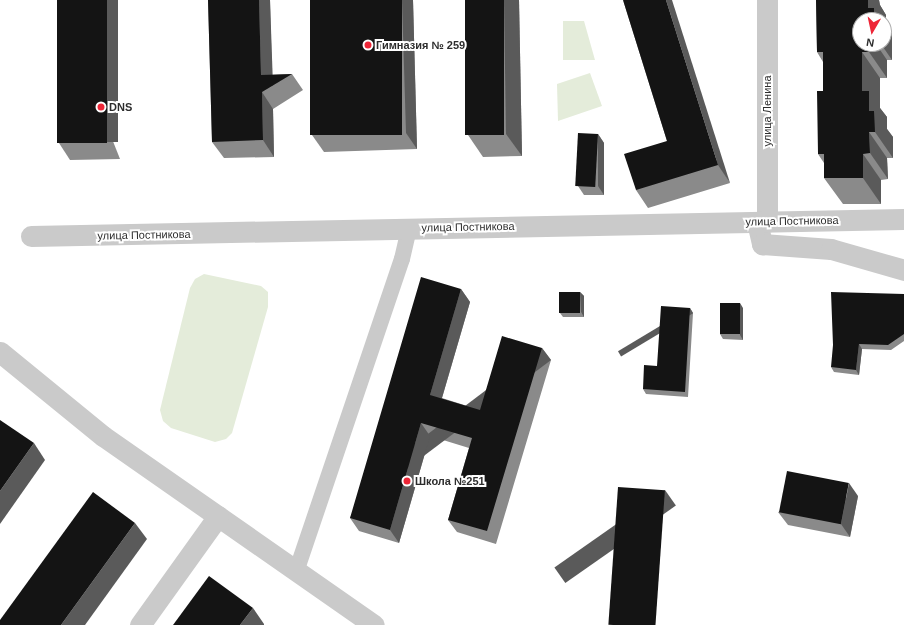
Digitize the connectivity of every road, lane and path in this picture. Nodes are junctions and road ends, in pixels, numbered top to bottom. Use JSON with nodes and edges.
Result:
{"nodes":[{"id":1,"x":767,"y":0,"type":"edge"},
{"id":2,"x":904,"y":219,"type":"edge"},
{"id":3,"x":762,"y":222,"type":"junction"},
{"id":4,"x":409,"y":228,"type":"junction"},
{"id":5,"x":31,"y":236,"type":"dead end"},
{"id":6,"x":904,"y":270,"type":"edge"},
{"id":7,"x":0,"y":352,"type":"edge"},
{"id":8,"x":218,"y":516,"type":"junction"},
{"id":9,"x":296,"y":572,"type":"junction"},
{"id":10,"x":140,"y":625,"type":"edge"},
{"id":11,"x":374,"y":625,"type":"edge"}],
"edges":[{"from":1,"to":3,"type":"street","name":"улица Ленина"},
{"from":2,"to":3,"type":"street","name":"улица Постникова"},
{"from":3,"to":4,"type":"street","name":"улица Постникова"},
{"from":3,"to":6,"type":"street","name":"улица Ленина"},
{"from":4,"to":5,"type":"street","name":"улица Постникова"},
{"from":4,"to":9,"type":"street"},
{"from":7,"to":8,"type":"street"},
{"from":8,"to":9,"type":"street"},
{"from":8,"to":10,"type":"street"},
{"from":9,"to":11,"type":"street"}]}
